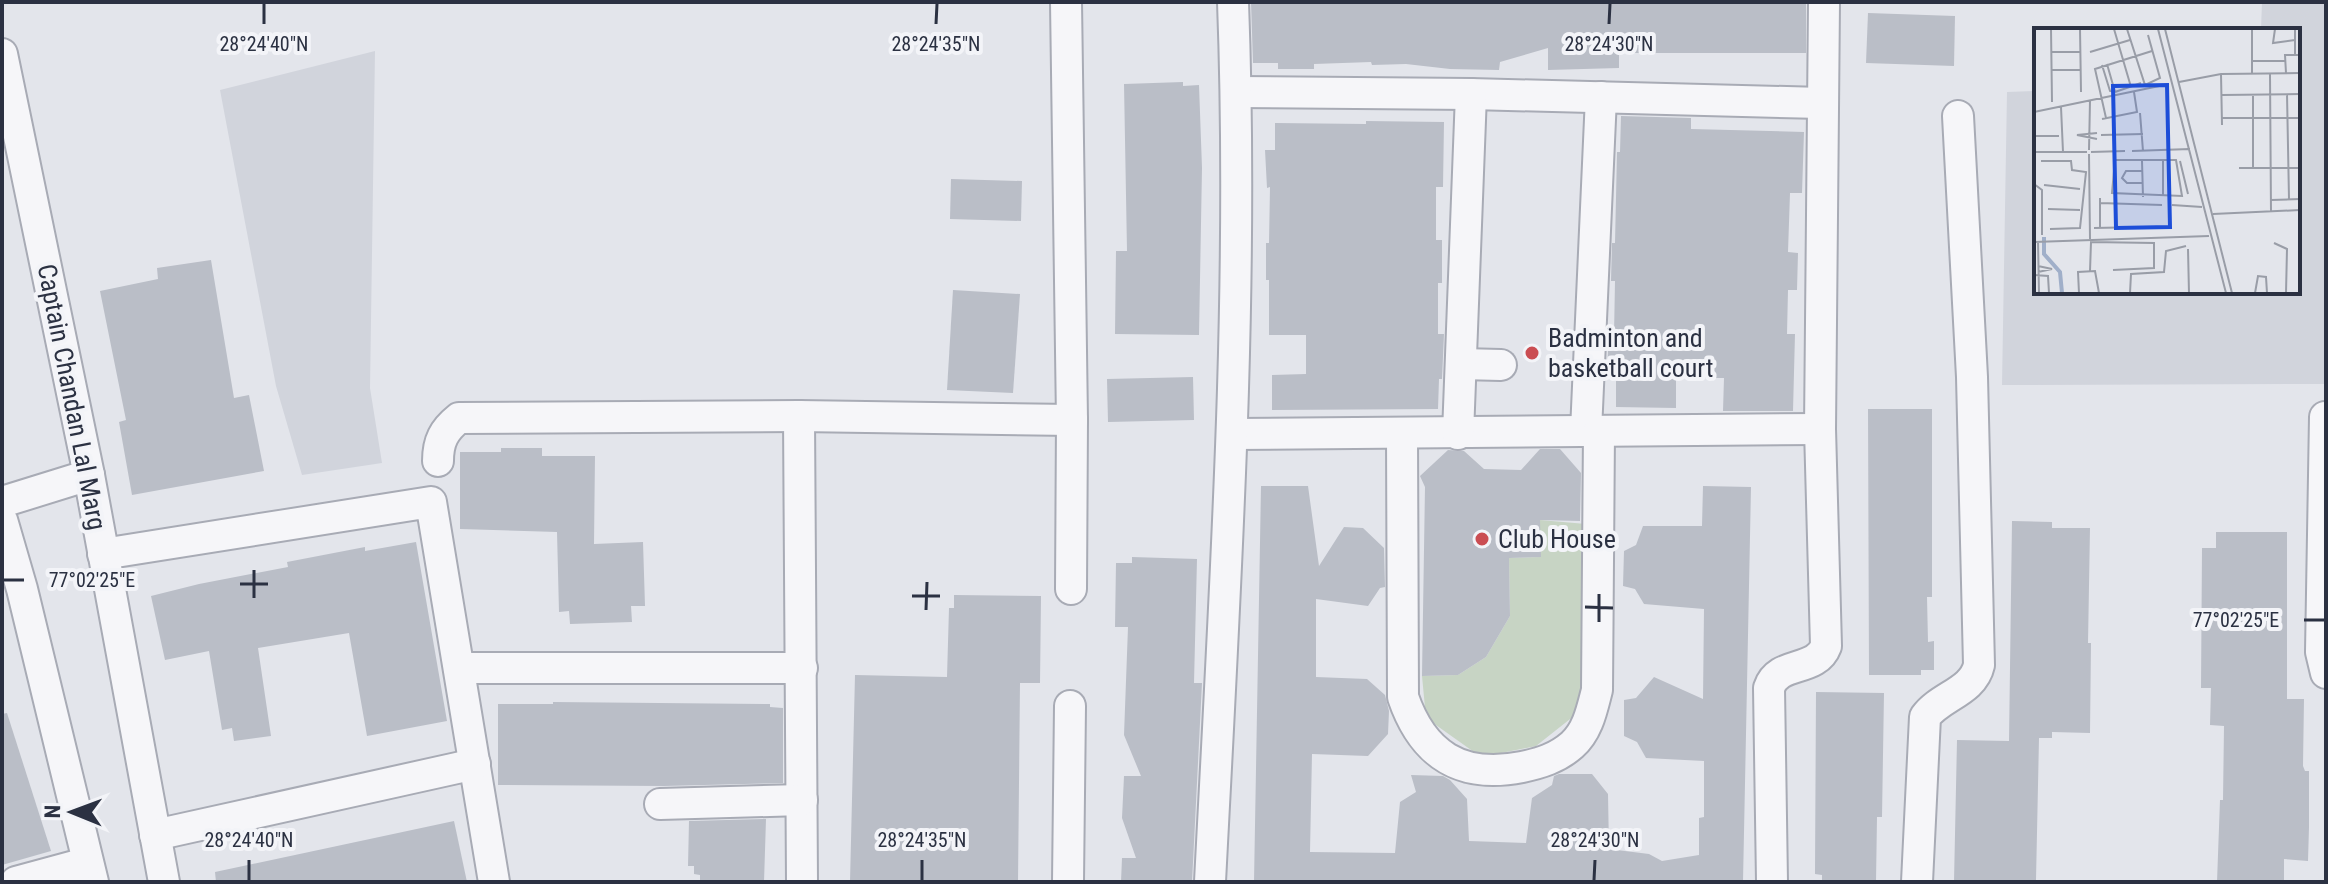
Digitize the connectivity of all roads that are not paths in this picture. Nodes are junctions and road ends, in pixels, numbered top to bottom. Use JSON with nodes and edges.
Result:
{"nodes":[{"id":1,"x":1066,"y":2,"type":"edge"},
{"id":2,"x":1233,"y":2,"type":"edge"},
{"id":3,"x":1824,"y":2,"type":"edge"},
{"id":4,"x":2,"y":54,"type":"edge"},
{"id":5,"x":1236,"y":92,"type":"junction"},
{"id":6,"x":1471,"y":94,"type":"junction"},
{"id":7,"x":1601,"y":97,"type":"junction"},
{"id":8,"x":1822,"y":103,"type":"junction"},
{"id":9,"x":1958,"y":116,"type":"dead end"},
{"id":10,"x":1461,"y":364,"type":"junction"},
{"id":11,"x":1501,"y":365,"type":"dead end"},
{"id":12,"x":799,"y":416,"type":"junction"},
{"id":13,"x":2325,"y":417,"type":"edge"},
{"id":14,"x":1072,"y":420,"type":"junction"},
{"id":15,"x":1820,"y":429,"type":"junction"},
{"id":16,"x":1592,"y":431,"type":"junction"},
{"id":17,"x":1232,"y":434,"type":"junction"},
{"id":18,"x":1402,"y":434,"type":"junction"},
{"id":19,"x":1458,"y":434,"type":"junction"},
{"id":20,"x":438,"y":461,"type":"dead end"},
{"id":21,"x":89,"y":475,"type":"junction"},
{"id":22,"x":2,"y":502,"type":"edge"},
{"id":23,"x":2,"y":520,"type":"edge"},
{"id":24,"x":103,"y":554,"type":"junction"},
{"id":25,"x":1071,"y":589,"type":"dead end"},
{"id":26,"x":12,"y":591,"type":"edge"},
{"id":27,"x":459,"y":668,"type":"junction"},
{"id":28,"x":802,"y":668,"type":"junction"},
{"id":29,"x":2326,"y":673,"type":"edge"},
{"id":30,"x":1070,"y":706,"type":"dead end"},
{"id":31,"x":475,"y":764,"type":"junction"},
{"id":32,"x":802,"y":800,"type":"junction"},
{"id":33,"x":660,"y":804,"type":"dead end"},
{"id":34,"x":155,"y":835,"type":"junction"},
{"id":35,"x":90,"y":872,"type":"edge"},
{"id":36,"x":16,"y":882,"type":"edge"},
{"id":37,"x":164,"y":882,"type":"edge"},
{"id":38,"x":494,"y":882,"type":"edge"},
{"id":39,"x":802,"y":882,"type":"edge"},
{"id":40,"x":1068,"y":882,"type":"edge"},
{"id":41,"x":1210,"y":882,"type":"edge"},
{"id":42,"x":1772,"y":882,"type":"edge"},
{"id":43,"x":1917,"y":882,"type":"edge"}],
"edges":[{"from":1,"to":14,"type":"street"},
{"from":2,"to":5,"type":"street"},
{"from":3,"to":8,"type":"street"},
{"from":4,"to":21,"type":"street","name":"Captain Chandan Lal Marg"},
{"from":5,"to":6,"type":"street"},
{"from":5,"to":17,"type":"street"},
{"from":6,"to":7,"type":"street"},
{"from":6,"to":10,"type":"street"},
{"from":7,"to":8,"type":"street"},
{"from":7,"to":16,"type":"street"},
{"from":8,"to":15,"type":"street"},
{"from":9,"to":43,"type":"street"},
{"from":10,"to":11,"type":"street"},
{"from":10,"to":19,"type":"street"},
{"from":12,"to":14,"type":"street"},
{"from":12,"to":20,"type":"street"},
{"from":12,"to":28,"type":"street"},
{"from":13,"to":29,"type":"street"},
{"from":14,"to":25,"type":"street"},
{"from":15,"to":16,"type":"street"},
{"from":15,"to":42,"type":"street"},
{"from":16,"to":18,"type":"street"},
{"from":16,"to":19,"type":"street"},
{"from":17,"to":18,"type":"street"},
{"from":17,"to":41,"type":"street"},
{"from":18,"to":19,"type":"street"},
{"from":21,"to":22,"type":"street"},
{"from":21,"to":24,"type":"street","name":"Captain Chandan Lal Marg"},
{"from":23,"to":26,"type":"street"},
{"from":24,"to":27,"type":"street"},
{"from":24,"to":34,"type":"street","name":"Captain Chandan Lal Marg"},
{"from":26,"to":35,"type":"street"},
{"from":27,"to":28,"type":"street"},
{"from":27,"to":31,"type":"street"},
{"from":28,"to":32,"type":"street"},
{"from":30,"to":40,"type":"street"},
{"from":31,"to":34,"type":"street"},
{"from":31,"to":38,"type":"street"},
{"from":32,"to":33,"type":"street"},
{"from":32,"to":39,"type":"street"},
{"from":34,"to":37,"type":"street","name":"Captain Chandan Lal Marg"},
{"from":35,"to":36,"type":"street"}]}
